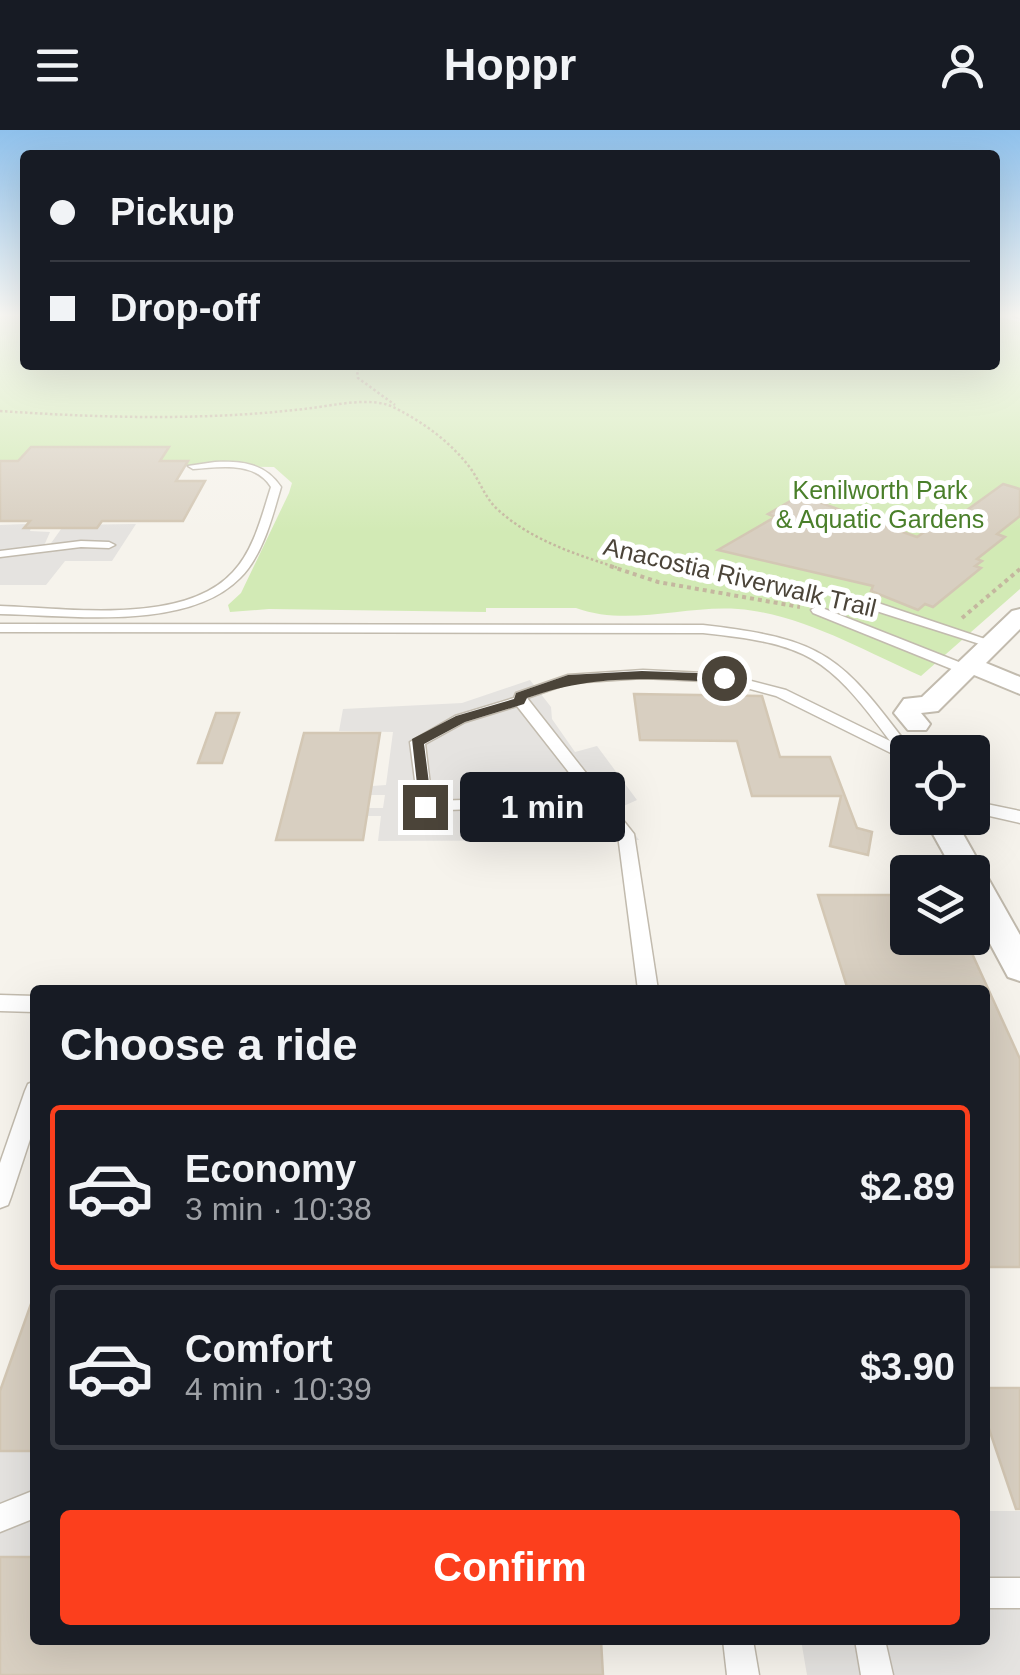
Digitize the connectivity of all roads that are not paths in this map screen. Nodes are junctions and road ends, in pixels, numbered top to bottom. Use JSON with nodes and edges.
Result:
{"nodes":[{"id":1,"x":192,"y":466,"type":"dead end"},
{"id":2,"x":109,"y":545,"type":"dead end"},
{"id":3,"x":0,"y":554,"type":"edge"},
{"id":4,"x":874,"y":606,"type":"dead end"},
{"id":5,"x":0,"y":610,"type":"edge"},
{"id":6,"x":817,"y":610,"type":"road end"},
{"id":7,"x":1020,"y":616,"type":"edge"},
{"id":8,"x":0,"y":628,"type":"edge"},
{"id":9,"x":990,"y":643,"type":"junction"},
{"id":10,"x":966,"y":666,"type":"junction"},
{"id":11,"x":1020,"y":686,"type":"edge"},
{"id":12,"x":520,"y":701,"type":"junction"},
{"id":13,"x":893,"y":735,"type":"edge"},
{"id":14,"x":915,"y":735,"type":"edge"},
{"id":15,"x":890,"y":746,"type":"edge"},
{"id":16,"x":522,"y":803,"type":"dead end"},
{"id":17,"x":990,"y":810,"type":"edge"},
{"id":18,"x":1020,"y":817,"type":"edge"},
{"id":19,"x":990,"y":911,"type":"edge"},
{"id":20,"x":1020,"y":967,"type":"edge"},
{"id":21,"x":647,"y":985,"type":"edge"},
{"id":22,"x":0,"y":1003,"type":"edge"},
{"id":23,"x":30,"y":1004,"type":"edge"},
{"id":24,"x":30,"y":1105,"type":"edge"},
{"id":25,"x":0,"y":1197,"type":"edge"},
{"id":26,"x":30,"y":1506,"type":"edge"},
{"id":27,"x":0,"y":1518,"type":"edge"},
{"id":28,"x":990,"y":1593,"type":"edge"},
{"id":29,"x":1020,"y":1593,"type":"edge"},
{"id":30,"x":739,"y":1645,"type":"edge"},
{"id":31,"x":871,"y":1645,"type":"edge"},
{"id":32,"x":743,"y":1675,"type":"edge"},
{"id":33,"x":877,"y":1675,"type":"edge"}],
"edges":[{"from":1,"to":5,"type":"lane"},
{"from":2,"to":3,"type":"lane"},
{"from":4,"to":9,"type":"lane"},
{"from":6,"to":10,"type":"lane"},
{"from":7,"to":9,"type":"street"},
{"from":8,"to":13,"type":"lane"},
{"from":9,"to":10,"type":"street"},
{"from":10,"to":11,"type":"street"},
{"from":10,"to":14,"type":"street"},
{"from":12,"to":15,"type":"lane"},
{"from":12,"to":16,"type":"lane"},
{"from":12,"to":21,"type":"lane"},
{"from":17,"to":18,"type":"lane"},
{"from":19,"to":20,"type":"street"},
{"from":22,"to":23,"type":"lane"},
{"from":24,"to":25,"type":"lane"},
{"from":26,"to":27,"type":"lane"},
{"from":28,"to":29,"type":"lane"},
{"from":30,"to":32,"type":"lane"},
{"from":31,"to":33,"type":"lane"}]}
